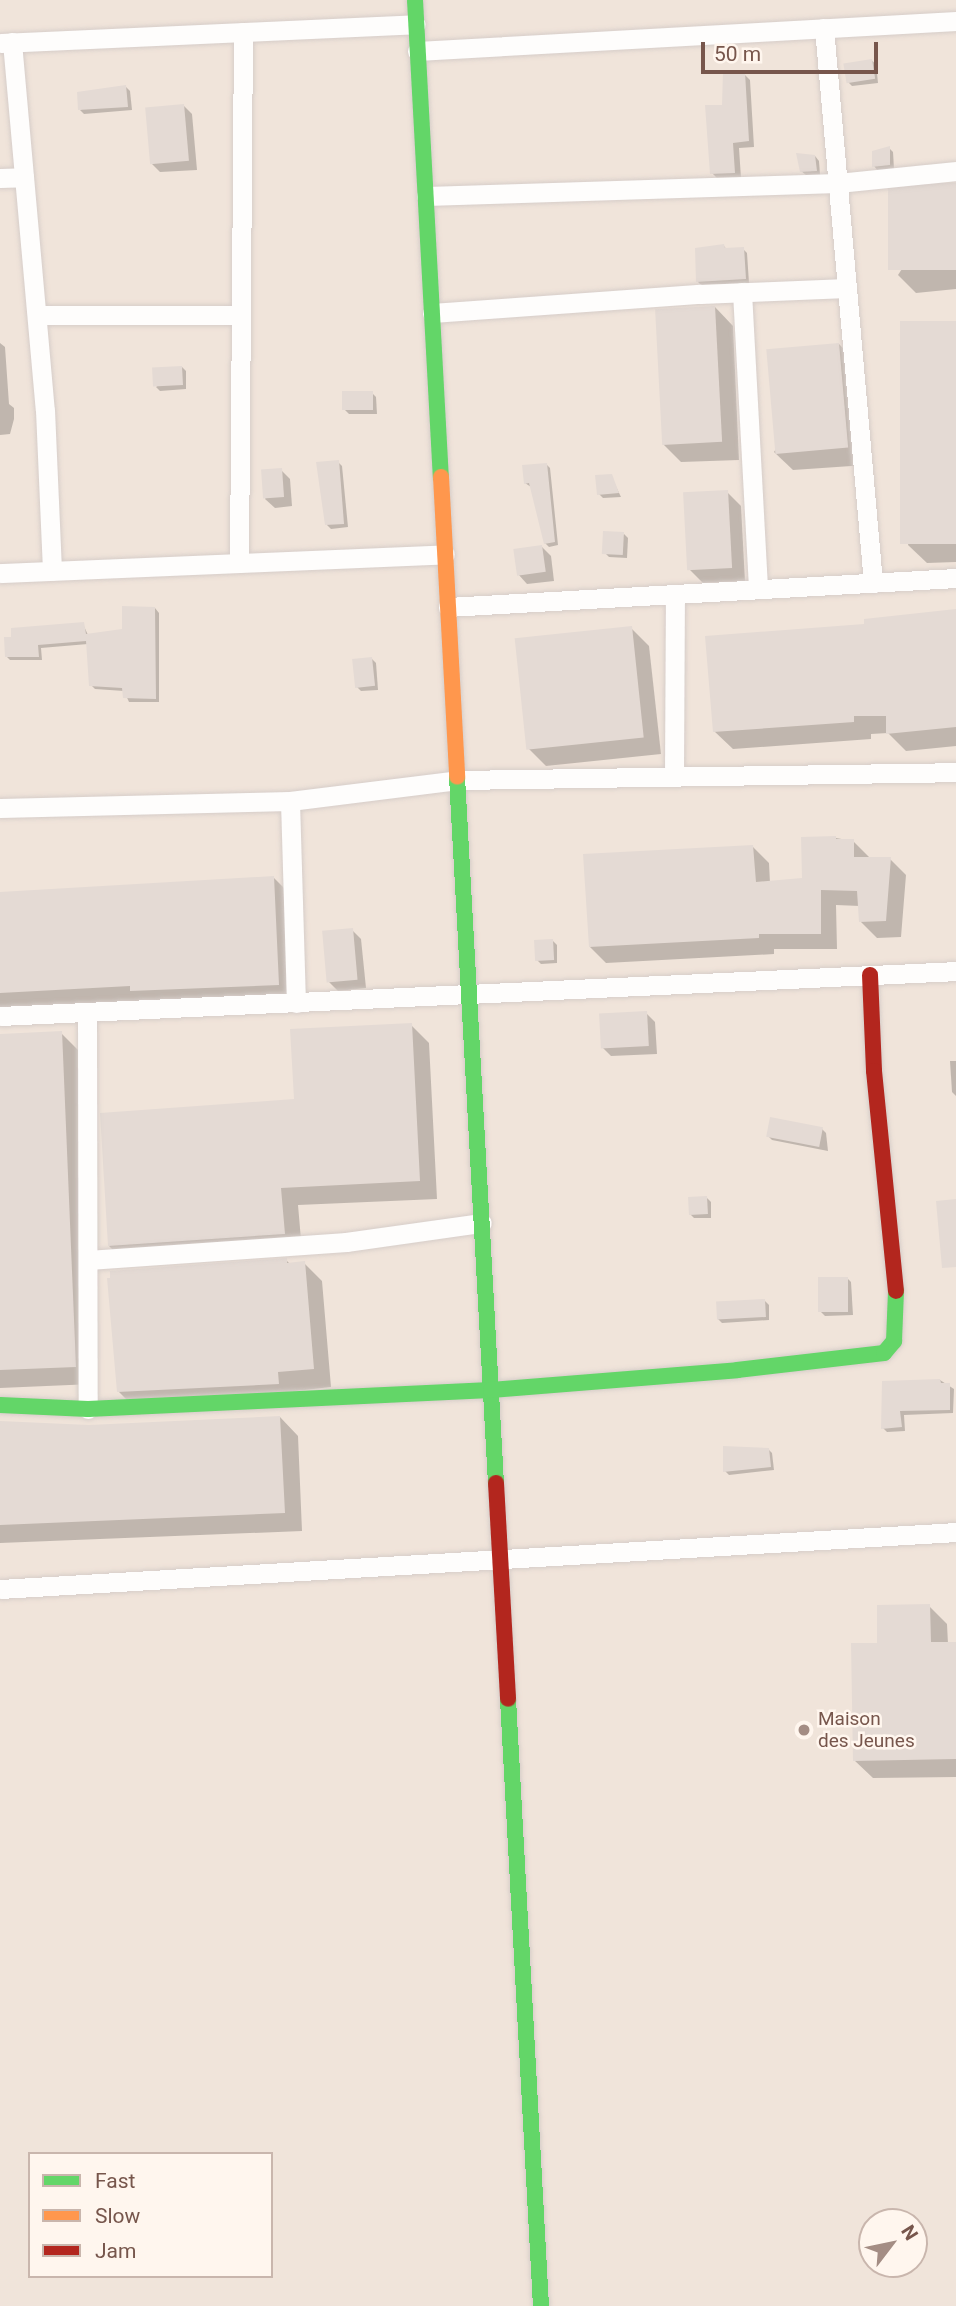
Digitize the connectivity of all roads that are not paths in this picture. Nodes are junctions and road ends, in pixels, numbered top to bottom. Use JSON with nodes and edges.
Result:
{"nodes":[{"id":1,"x":415,"y":0,"type":"edge"},
{"id":2,"x":956,"y":21,"type":"edge"},
{"id":3,"x":416,"y":24,"type":"junction"},
{"id":4,"x":824,"y":28,"type":"junction"},
{"id":5,"x":243,"y":32,"type":"junction"},
{"id":6,"x":6,"y":43,"type":"edge"},
{"id":7,"x":417,"y":51,"type":"junction"},
{"id":8,"x":956,"y":171,"type":"edge"},
{"id":9,"x":24,"y":177,"type":"junction"},
{"id":10,"x":0,"y":178,"type":"edge"},
{"id":11,"x":838,"y":183,"type":"junction"},
{"id":12,"x":426,"y":196,"type":"junction"},
{"id":13,"x":847,"y":288,"type":"junction"},
{"id":14,"x":742,"y":292,"type":"junction"},
{"id":15,"x":432,"y":313,"type":"junction"},
{"id":16,"x":37,"y":314,"type":"junction"},
{"id":17,"x":240,"y":315,"type":"junction"},
{"id":18,"x":445,"y":554,"type":"junction"},
{"id":19,"x":239,"y":563,"type":"junction"},
{"id":20,"x":52,"y":571,"type":"junction"},
{"id":21,"x":0,"y":573,"type":"edge"},
{"id":22,"x":956,"y":578,"type":"edge"},
{"id":23,"x":873,"y":583,"type":"junction"},
{"id":24,"x":758,"y":589,"type":"junction"},
{"id":25,"x":675,"y":594,"type":"junction"},
{"id":26,"x":448,"y":607,"type":"junction"},
{"id":27,"x":956,"y":772,"type":"edge"},
{"id":28,"x":674,"y":776,"type":"junction"},
{"id":29,"x":458,"y":780,"type":"junction"},
{"id":30,"x":290,"y":801,"type":"junction"},
{"id":31,"x":0,"y":808,"type":"edge"},
{"id":32,"x":956,"y":971,"type":"edge"},
{"id":33,"x":870,"y":975,"type":"junction"},
{"id":34,"x":469,"y":995,"type":"junction"},
{"id":35,"x":296,"y":1003,"type":"junction"},
{"id":36,"x":86,"y":1012,"type":"junction"},
{"id":37,"x":0,"y":1016,"type":"edge"},
{"id":38,"x":482,"y":1223,"type":"junction"},
{"id":39,"x":89,"y":1260,"type":"junction"},
{"id":40,"x":491,"y":1390,"type":"junction"},
{"id":41,"x":0,"y":1405,"type":"edge"},
{"id":42,"x":88,"y":1409,"type":"junction"},
{"id":43,"x":956,"y":1532,"type":"edge"},
{"id":44,"x":500,"y":1562,"type":"junction"},
{"id":45,"x":0,"y":1589,"type":"edge"},
{"id":46,"x":541,"y":2306,"type":"edge"}],
"edges":[{"from":1,"to":3,"type":"street"},
{"from":2,"to":4,"type":"street"},
{"from":3,"to":5,"type":"street"},
{"from":3,"to":7,"type":"street"},
{"from":4,"to":7,"type":"street"},
{"from":4,"to":11,"type":"street"},
{"from":5,"to":6,"type":"street"},
{"from":5,"to":17,"type":"street"},
{"from":6,"to":9,"type":"street"},
{"from":7,"to":12,"type":"street"},
{"from":8,"to":11,"type":"street"},
{"from":9,"to":10,"type":"street"},
{"from":9,"to":16,"type":"street"},
{"from":11,"to":12,"type":"street"},
{"from":11,"to":13,"type":"street"},
{"from":12,"to":15,"type":"street"},
{"from":13,"to":14,"type":"street"},
{"from":13,"to":23,"type":"street"},
{"from":14,"to":15,"type":"street"},
{"from":14,"to":24,"type":"street"},
{"from":15,"to":18,"type":"street"},
{"from":16,"to":17,"type":"street"},
{"from":16,"to":20,"type":"street"},
{"from":17,"to":19,"type":"street"},
{"from":18,"to":19,"type":"street"},
{"from":18,"to":26,"type":"street"},
{"from":19,"to":20,"type":"street"},
{"from":20,"to":21,"type":"street"},
{"from":22,"to":23,"type":"street"},
{"from":23,"to":24,"type":"street"},
{"from":24,"to":25,"type":"street"},
{"from":25,"to":26,"type":"street"},
{"from":25,"to":28,"type":"street"},
{"from":26,"to":29,"type":"street"},
{"from":27,"to":28,"type":"street"},
{"from":28,"to":29,"type":"street"},
{"from":29,"to":30,"type":"street"},
{"from":29,"to":34,"type":"street"},
{"from":30,"to":31,"type":"street"},
{"from":30,"to":35,"type":"street"},
{"from":32,"to":33,"type":"street"},
{"from":33,"to":34,"type":"street"},
{"from":33,"to":40,"type":"street"},
{"from":34,"to":35,"type":"street"},
{"from":34,"to":38,"type":"street"},
{"from":35,"to":36,"type":"street"},
{"from":36,"to":37,"type":"street"},
{"from":36,"to":39,"type":"street"},
{"from":38,"to":39,"type":"street"},
{"from":38,"to":40,"type":"street"},
{"from":39,"to":42,"type":"street"},
{"from":40,"to":42,"type":"street"},
{"from":40,"to":44,"type":"street"},
{"from":41,"to":42,"type":"street"},
{"from":43,"to":44,"type":"street"},
{"from":44,"to":45,"type":"street"},
{"from":44,"to":46,"type":"street"}]}
